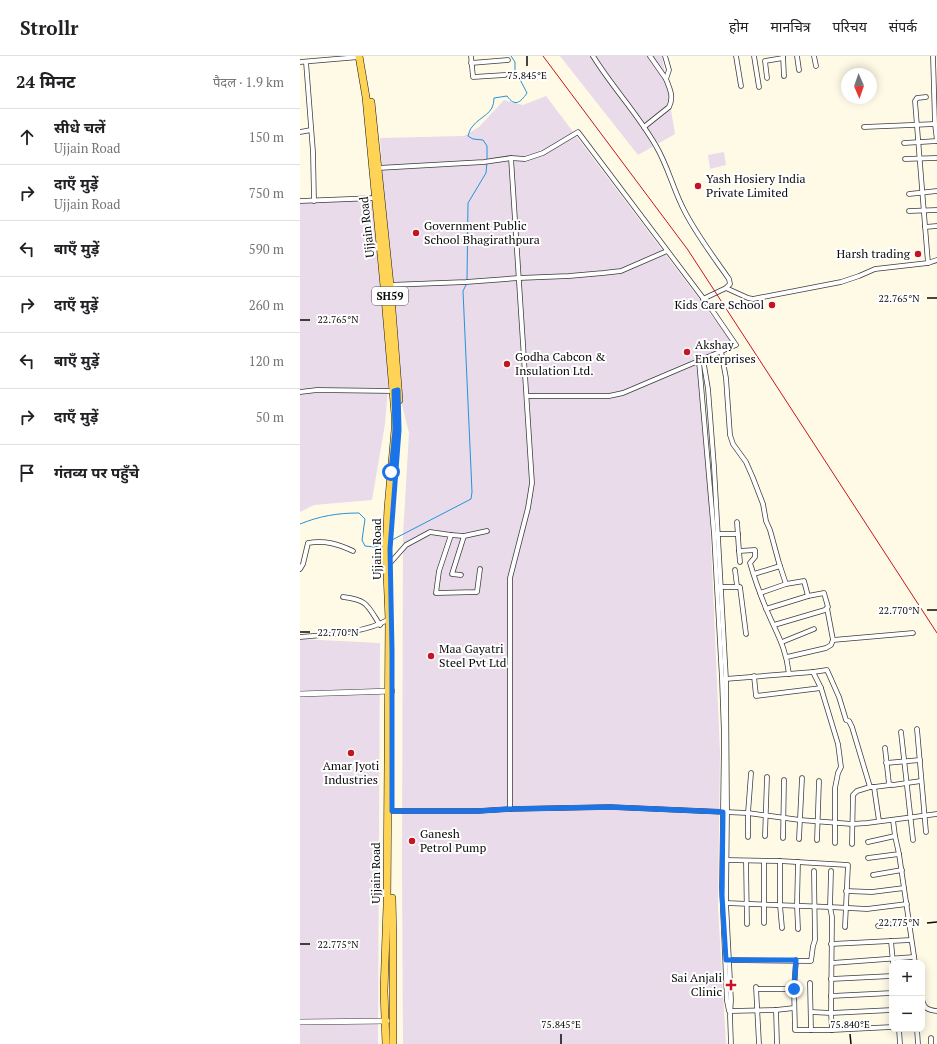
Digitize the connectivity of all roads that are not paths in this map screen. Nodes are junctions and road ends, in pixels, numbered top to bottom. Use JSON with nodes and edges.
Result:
{"nodes":[{"id":1,"x":301,"y":56,"type":"edge"},
{"id":2,"x":361,"y":56,"type":"edge"},
{"id":3,"x":471,"y":56,"type":"edge"},
{"id":4,"x":593,"y":56,"type":"edge"},
{"id":5,"x":650,"y":56,"type":"edge"},
{"id":6,"x":665,"y":56,"type":"edge"},
{"id":7,"x":736,"y":56,"type":"edge"},
{"id":8,"x":754,"y":56,"type":"edge"},
{"id":9,"x":797,"y":56,"type":"edge"},
{"id":10,"x":814,"y":56,"type":"edge"},
{"id":11,"x":933,"y":56,"type":"edge"},
{"id":12,"x":337,"y":57,"type":"edge"},
{"id":13,"x":783,"y":57,"type":"edge"},
{"id":14,"x":319,"y":58,"type":"edge"},
{"id":15,"x":508,"y":60,"type":"dead end"},
{"id":16,"x":302,"y":62,"type":"edge"},
{"id":17,"x":471,"y":63,"type":"junction"},
{"id":18,"x":816,"y":66,"type":"dead end"},
{"id":19,"x":799,"y":70,"type":"dead end"},
{"id":20,"x":505,"y":75,"type":"dead end"},
{"id":21,"x":784,"y":76,"type":"dead end"},
{"id":22,"x":666,"y":78,"type":"junction"},
{"id":23,"x":767,"y":78,"type":"dead end"},
{"id":24,"x":740,"y":86,"type":"dead end"},
{"id":25,"x":759,"y":87,"type":"dead end"},
{"id":26,"x":926,"y":97,"type":"dead end"},
{"id":27,"x":935,"y":124,"type":"junction"},
{"id":28,"x":918,"y":125,"type":"junction"},
{"id":29,"x":644,"y":127,"type":"junction"},
{"id":30,"x":864,"y":127,"type":"dead end"},
{"id":31,"x":311,"y":130,"type":"junction"},
{"id":32,"x":300,"y":132,"type":"edge"},
{"id":33,"x":937,"y":141,"type":"edge"},
{"id":34,"x":919,"y":142,"type":"junction"},
{"id":35,"x":904,"y":143,"type":"dead end"},
{"id":36,"x":511,"y":158,"type":"junction"},
{"id":37,"x":936,"y":158,"type":"dead end"},
{"id":38,"x":920,"y":159,"type":"junction"},
{"id":39,"x":905,"y":160,"type":"dead end"},
{"id":40,"x":378,"y":168,"type":"junction"},
{"id":41,"x":937,"y":191,"type":"edge"},
{"id":42,"x":922,"y":192,"type":"junction"},
{"id":43,"x":909,"y":194,"type":"dead end"},
{"id":44,"x":375,"y":198,"type":"junction"},
{"id":45,"x":300,"y":201,"type":"edge"},
{"id":46,"x":314,"y":201,"type":"junction"},
{"id":47,"x":924,"y":210,"type":"junction"},
{"id":48,"x":937,"y":210,"type":"edge"},
{"id":49,"x":909,"y":211,"type":"dead end"},
{"id":50,"x":937,"y":226,"type":"edge"},
{"id":51,"x":925,"y":227,"type":"junction"},
{"id":52,"x":667,"y":251,"type":"junction"},
{"id":53,"x":937,"y":260,"type":"edge"},
{"id":54,"x":928,"y":263,"type":"junction"},
{"id":55,"x":519,"y":278,"type":"junction"},
{"id":56,"x":387,"y":285,"type":"junction"},
{"id":57,"x":726,"y":288,"type":"junction"},
{"id":58,"x":703,"y":299,"type":"junction"},
{"id":59,"x":721,"y":351,"type":"junction"},
{"id":60,"x":701,"y":360,"type":"junction"},
{"id":61,"x":396,"y":390,"type":"junction"},
{"id":62,"x":300,"y":392,"type":"edge"},
{"id":63,"x":527,"y":396,"type":"junction"},
{"id":64,"x":737,"y":522,"type":"dead end"},
{"id":65,"x":487,"y":531,"type":"dead end"},
{"id":66,"x":716,"y":534,"type":"junction"},
{"id":67,"x":738,"y":534,"type":"junction"},
{"id":68,"x":451,"y":535,"type":"junction"},
{"id":69,"x":464,"y":536,"type":"junction"},
{"id":70,"x":353,"y":550,"type":"dead end"},
{"id":71,"x":388,"y":550,"type":"junction"},
{"id":72,"x":739,"y":551,"type":"junction"},
{"id":73,"x":391,"y":562,"type":"junction"},
{"id":74,"x":740,"y":562,"type":"dead end"},
{"id":75,"x":780,"y":566,"type":"junction"},
{"id":76,"x":300,"y":569,"type":"edge"},
{"id":77,"x":480,"y":569,"type":"dead end"},
{"id":78,"x":735,"y":570,"type":"dead end"},
{"id":79,"x":754,"y":574,"type":"junction"},
{"id":80,"x":461,"y":575,"type":"dead end"},
{"id":81,"x":786,"y":584,"type":"junction"},
{"id":82,"x":719,"y":586,"type":"junction"},
{"id":83,"x":737,"y":586,"type":"junction"},
{"id":84,"x":760,"y":593,"type":"junction"},
{"id":85,"x":808,"y":596,"type":"junction"},
{"id":86,"x":343,"y":597,"type":"dead end"},
{"id":87,"x":827,"y":608,"type":"junction"},
{"id":88,"x":766,"y":609,"type":"junction"},
{"id":89,"x":389,"y":619,"type":"junction"},
{"id":90,"x":380,"y":625,"type":"junction"},
{"id":91,"x":774,"y":625,"type":"junction"},
{"id":92,"x":814,"y":629,"type":"dead end"},
{"id":93,"x":913,"y":633,"type":"dead end"},
{"id":94,"x":746,"y":634,"type":"dead end"},
{"id":95,"x":300,"y":637,"type":"edge"},
{"id":96,"x":833,"y":640,"type":"junction"},
{"id":97,"x":782,"y":642,"type":"junction"},
{"id":98,"x":787,"y":657,"type":"junction"},
{"id":99,"x":814,"y":672,"type":"junction"},
{"id":100,"x":789,"y":674,"type":"junction"},
{"id":101,"x":754,"y":676,"type":"junction"},
{"id":102,"x":724,"y":679,"type":"junction"},
{"id":103,"x":821,"y":688,"type":"junction"},
{"id":104,"x":390,"y":691,"type":"junction"},
{"id":105,"x":300,"y":694,"type":"edge"},
{"id":106,"x":917,"y":730,"type":"dead end"},
{"id":107,"x":901,"y":732,"type":"dead end"},
{"id":108,"x":885,"y":748,"type":"dead end"},
{"id":109,"x":920,"y":760,"type":"junction"},
{"id":110,"x":904,"y":761,"type":"junction"},
{"id":111,"x":886,"y":763,"type":"junction"},
{"id":112,"x":751,"y":773,"type":"dead end"},
{"id":113,"x":767,"y":777,"type":"dead end"},
{"id":114,"x":802,"y":778,"type":"dead end"},
{"id":115,"x":784,"y":780,"type":"dead end"},
{"id":116,"x":819,"y":781,"type":"dead end"},
{"id":117,"x":921,"y":781,"type":"junction"},
{"id":118,"x":906,"y":783,"type":"junction"},
{"id":119,"x":890,"y":785,"type":"junction"},
{"id":120,"x":872,"y":787,"type":"junction"},
{"id":121,"x":510,"y":809,"type":"junction"},
{"id":122,"x":389,"y":811,"type":"junction"},
{"id":123,"x":725,"y":812,"type":"junction"},
{"id":124,"x":748,"y":813,"type":"junction"},
{"id":125,"x":937,"y":814,"type":"edge"},
{"id":126,"x":924,"y":815,"type":"junction"},
{"id":127,"x":765,"y":816,"type":"junction"},
{"id":128,"x":783,"y":818,"type":"junction"},
{"id":129,"x":910,"y":818,"type":"junction"},
{"id":130,"x":800,"y":820,"type":"junction"},
{"id":131,"x":893,"y":820,"type":"junction"},
{"id":132,"x":817,"y":821,"type":"junction"},
{"id":133,"x":879,"y":821,"type":"junction"},
{"id":134,"x":835,"y":823,"type":"junction"},
{"id":135,"x":852,"y":824,"type":"junction"},
{"id":136,"x":926,"y":832,"type":"dead end"},
{"id":137,"x":765,"y":836,"type":"dead end"},
{"id":138,"x":895,"y":836,"type":"junction"},
{"id":139,"x":748,"y":837,"type":"dead end"},
{"id":140,"x":782,"y":838,"type":"dead end"},
{"id":141,"x":799,"y":839,"type":"dead end"},
{"id":142,"x":817,"y":840,"type":"dead end"},
{"id":143,"x":912,"y":840,"type":"dead end"},
{"id":144,"x":868,"y":842,"type":"dead end"},
{"id":145,"x":834,"y":843,"type":"dead end"},
{"id":146,"x":852,"y":844,"type":"dead end"},
{"id":147,"x":899,"y":854,"type":"junction"},
{"id":148,"x":868,"y":858,"type":"dead end"},
{"id":149,"x":724,"y":860,"type":"junction"},
{"id":150,"x":746,"y":861,"type":"junction"},
{"id":151,"x":764,"y":861,"type":"junction"},
{"id":152,"x":780,"y":861,"type":"junction"},
{"id":153,"x":798,"y":862,"type":"junction"},
{"id":154,"x":902,"y":870,"type":"junction"},
{"id":155,"x":814,"y":871,"type":"dead end"},
{"id":156,"x":830,"y":871,"type":"dead end"},
{"id":157,"x":873,"y":876,"type":"dead end"},
{"id":158,"x":904,"y":888,"type":"junction"},
{"id":159,"x":846,"y":891,"type":"junction"},
{"id":160,"x":724,"y":903,"type":"junction"},
{"id":161,"x":746,"y":903,"type":"junction"},
{"id":162,"x":763,"y":904,"type":"junction"},
{"id":163,"x":907,"y":904,"type":"junction"},
{"id":164,"x":780,"y":905,"type":"junction"},
{"id":165,"x":797,"y":905,"type":"junction"},
{"id":166,"x":815,"y":906,"type":"junction"},
{"id":167,"x":830,"y":907,"type":"junction"},
{"id":168,"x":846,"y":908,"type":"junction"},
{"id":169,"x":910,"y":922,"type":"junction"},
{"id":170,"x":747,"y":924,"type":"dead end"},
{"id":171,"x":764,"y":924,"type":"dead end"},
{"id":172,"x":878,"y":926,"type":"dead end"},
{"id":173,"x":845,"y":927,"type":"dead end"},
{"id":174,"x":782,"y":928,"type":"dead end"},
{"id":175,"x":798,"y":928,"type":"dead end"},
{"id":176,"x":912,"y":940,"type":"junction"},
{"id":177,"x":891,"y":941,"type":"junction"},
{"id":178,"x":831,"y":944,"type":"junction"},
{"id":179,"x":914,"y":958,"type":"joint"},
{"id":180,"x":728,"y":960,"type":"junction"},
{"id":181,"x":796,"y":960,"type":"junction"},
{"id":182,"x":893,"y":960,"type":"edge"},
{"id":183,"x":900,"y":960,"type":"edge"},
{"id":184,"x":889,"y":961,"type":"edge"},
{"id":185,"x":832,"y":963,"type":"junction"},
{"id":186,"x":889,"y":976,"type":"edge"},
{"id":187,"x":831,"y":979,"type":"junction"},
{"id":188,"x":810,"y":983,"type":"dead end"},
{"id":189,"x":794,"y":989,"type":"junction"},
{"id":190,"x":889,"y":993,"type":"edge"},
{"id":191,"x":831,"y":996,"type":"junction"},
{"id":192,"x":794,"y":1008,"type":"junction"},
{"id":193,"x":925,"y":1008,"type":"edge"},
{"id":194,"x":776,"y":1010,"type":"junction"},
{"id":195,"x":889,"y":1010,"type":"edge"},
{"id":196,"x":758,"y":1011,"type":"junction"},
{"id":197,"x":937,"y":1011,"type":"edge"},
{"id":198,"x":811,"y":1012,"type":"junction"},
{"id":199,"x":831,"y":1012,"type":"junction"},
{"id":200,"x":730,"y":1014,"type":"junction"},
{"id":201,"x":385,"y":1021,"type":"junction"},
{"id":202,"x":393,"y":1021,"type":"junction"},
{"id":203,"x":300,"y":1022,"type":"edge"},
{"id":204,"x":889,"y":1027,"type":"edge"},
{"id":205,"x":811,"y":1030,"type":"junction"},
{"id":206,"x":832,"y":1030,"type":"junction"},
{"id":207,"x":899,"y":1032,"type":"edge"},
{"id":208,"x":917,"y":1032,"type":"edge"},
{"id":209,"x":931,"y":1038,"type":"dead end"},
{"id":210,"x":386,"y":1044,"type":"edge"},
{"id":211,"x":393,"y":1044,"type":"edge"},
{"id":212,"x":731,"y":1044,"type":"edge"},
{"id":213,"x":759,"y":1044,"type":"edge"},
{"id":214,"x":777,"y":1044,"type":"edge"},
{"id":215,"x":900,"y":1044,"type":"edge"},
{"id":216,"x":918,"y":1044,"type":"edge"},
{"id":217,"x":932,"y":1044,"type":"edge"}],
"edges":[{"from":1,"to":16,"type":"street"},
{"from":2,"to":12,"type":"street"},
{"from":2,"to":40,"type":"main road","name":"Ujjain Road","number":"SH59"},
{"from":2,"to":44,"type":"main road","name":"Ujjain Road","number":"SH59"},
{"from":3,"to":17,"type":"street"},
{"from":4,"to":29,"type":"street"},
{"from":5,"to":22,"type":"street"},
{"from":6,"to":22,"type":"street"},
{"from":7,"to":24,"type":"street"},
{"from":8,"to":25,"type":"street"},
{"from":9,"to":19,"type":"street"},
{"from":10,"to":18,"type":"street"},
{"from":11,"to":27,"type":"street"},
{"from":12,"to":14,"type":"street"},
{"from":13,"to":21,"type":"street"},
{"from":13,"to":23,"type":"street"},
{"from":14,"to":16,"type":"street"},
{"from":15,"to":17,"type":"street"},
{"from":16,"to":31,"type":"street"},
{"from":17,"to":20,"type":"street"},
{"from":22,"to":29,"type":"street"},
{"from":26,"to":28,"type":"street"},
{"from":27,"to":28,"type":"street"},
{"from":27,"to":33,"type":"street"},
{"from":28,"to":30,"type":"street"},
{"from":28,"to":34,"type":"street"},
{"from":29,"to":57,"type":"street"},
{"from":31,"to":32,"type":"street"},
{"from":31,"to":46,"type":"street"},
{"from":33,"to":34,"type":"street"},
{"from":34,"to":35,"type":"street"},
{"from":34,"to":38,"type":"street"},
{"from":36,"to":40,"type":"street"},
{"from":36,"to":52,"type":"street"},
{"from":36,"to":55,"type":"street"},
{"from":37,"to":38,"type":"street"},
{"from":38,"to":39,"type":"street"},
{"from":38,"to":42,"type":"street"},
{"from":40,"to":56,"type":"main road","name":"Ujjain Road","number":"SH59"},
{"from":41,"to":42,"type":"street"},
{"from":42,"to":43,"type":"street"},
{"from":42,"to":47,"type":"street"},
{"from":44,"to":46,"type":"street"},
{"from":44,"to":56,"type":"main road","name":"Ujjain Road","number":"SH59"},
{"from":45,"to":46,"type":"street"},
{"from":47,"to":48,"type":"street"},
{"from":47,"to":49,"type":"street"},
{"from":47,"to":51,"type":"street"},
{"from":50,"to":51,"type":"street"},
{"from":51,"to":54,"type":"street"},
{"from":52,"to":55,"type":"street"},
{"from":52,"to":58,"type":"street"},
{"from":53,"to":54,"type":"street"},
{"from":54,"to":57,"type":"street"},
{"from":55,"to":56,"type":"street"},
{"from":55,"to":63,"type":"street"},
{"from":56,"to":61,"type":"main road","name":"Ujjain Road","number":"SH59"},
{"from":57,"to":58,"type":"street"},
{"from":58,"to":59,"type":"street"},
{"from":59,"to":60,"type":"street"},
{"from":59,"to":75,"type":"street"},
{"from":60,"to":63,"type":"street"},
{"from":60,"to":66,"type":"street"},
{"from":61,"to":62,"type":"street"},
{"from":61,"to":71,"type":"main road","name":"Ujjain Road","number":"SH59"},
{"from":63,"to":121,"type":"street"},
{"from":64,"to":67,"type":"street"},
{"from":65,"to":69,"type":"street"},
{"from":66,"to":67,"type":"street"},
{"from":66,"to":82,"type":"street"},
{"from":67,"to":72,"type":"street"},
{"from":68,"to":69,"type":"street"},
{"from":68,"to":73,"type":"street"},
{"from":68,"to":77,"type":"street"},
{"from":69,"to":80,"type":"street"},
{"from":70,"to":76,"type":"street"},
{"from":71,"to":73,"type":"main road","name":"Ujjain Road","number":"SH59"},
{"from":71,"to":89,"type":"main road","name":"Ujjain Road","number":"SH59"},
{"from":72,"to":74,"type":"street"},
{"from":72,"to":79,"type":"street"},
{"from":73,"to":104,"type":"main road","name":"Ujjain Road","number":"SH59"},
{"from":75,"to":79,"type":"street"},
{"from":75,"to":81,"type":"street"},
{"from":78,"to":83,"type":"street"},
{"from":79,"to":84,"type":"street"},
{"from":81,"to":84,"type":"street"},
{"from":81,"to":85,"type":"street"},
{"from":82,"to":83,"type":"street"},
{"from":82,"to":102,"type":"street"},
{"from":83,"to":94,"type":"street"},
{"from":84,"to":88,"type":"street"},
{"from":85,"to":87,"type":"street"},
{"from":85,"to":88,"type":"street"},
{"from":86,"to":90,"type":"street"},
{"from":87,"to":91,"type":"street"},
{"from":87,"to":96,"type":"street"},
{"from":88,"to":91,"type":"street"},
{"from":89,"to":90,"type":"street"},
{"from":89,"to":104,"type":"main road","name":"Ujjain Road","number":"SH59"},
{"from":90,"to":95,"type":"street"},
{"from":91,"to":97,"type":"street"},
{"from":92,"to":97,"type":"street"},
{"from":93,"to":96,"type":"street"},
{"from":96,"to":98,"type":"street"},
{"from":97,"to":98,"type":"street"},
{"from":98,"to":100,"type":"street"},
{"from":99,"to":100,"type":"street"},
{"from":99,"to":103,"type":"street"},
{"from":99,"to":120,"type":"street"},
{"from":100,"to":101,"type":"street"},
{"from":101,"to":102,"type":"street"},
{"from":101,"to":103,"type":"street"},
{"from":102,"to":123,"type":"street"},
{"from":103,"to":134,"type":"street"},
{"from":104,"to":105,"type":"street"},
{"from":104,"to":122,"type":"main road","name":"Ujjain Road","number":"SH59"},
{"from":106,"to":109,"type":"street"},
{"from":107,"to":110,"type":"street"},
{"from":108,"to":111,"type":"street"},
{"from":109,"to":110,"type":"street"},
{"from":109,"to":117,"type":"street"},
{"from":110,"to":111,"type":"street"},
{"from":110,"to":118,"type":"street"},
{"from":111,"to":119,"type":"street"},
{"from":112,"to":124,"type":"street"},
{"from":113,"to":127,"type":"street"},
{"from":114,"to":130,"type":"street"},
{"from":115,"to":128,"type":"street"},
{"from":116,"to":132,"type":"street"},
{"from":117,"to":118,"type":"street"},
{"from":117,"to":126,"type":"street"},
{"from":118,"to":119,"type":"street"},
{"from":118,"to":129,"type":"street"},
{"from":119,"to":120,"type":"street"},
{"from":120,"to":133,"type":"street"},
{"from":120,"to":135,"type":"street"},
{"from":121,"to":122,"type":"street"},
{"from":121,"to":123,"type":"street"},
{"from":122,"to":201,"type":"main road","name":"Ujjain Road","number":"SH59"},
{"from":122,"to":202,"type":"main road","name":"Ujjain Road","number":"SH59"},
{"from":123,"to":124,"type":"street"},
{"from":123,"to":149,"type":"street"},
{"from":124,"to":127,"type":"street"},
{"from":124,"to":139,"type":"street"},
{"from":125,"to":126,"type":"street"},
{"from":126,"to":129,"type":"street"},
{"from":126,"to":136,"type":"street"},
{"from":127,"to":128,"type":"street"},
{"from":127,"to":137,"type":"street"},
{"from":128,"to":130,"type":"street"},
{"from":128,"to":140,"type":"street"},
{"from":129,"to":131,"type":"street"},
{"from":129,"to":143,"type":"street"},
{"from":130,"to":132,"type":"street"},
{"from":130,"to":141,"type":"street"},
{"from":131,"to":133,"type":"street"},
{"from":131,"to":138,"type":"street"},
{"from":132,"to":134,"type":"street"},
{"from":132,"to":142,"type":"street"},
{"from":133,"to":135,"type":"street"},
{"from":134,"to":135,"type":"street"},
{"from":134,"to":145,"type":"street"},
{"from":135,"to":146,"type":"street"},
{"from":138,"to":144,"type":"street"},
{"from":138,"to":147,"type":"street"},
{"from":147,"to":148,"type":"street"},
{"from":147,"to":154,"type":"street"},
{"from":149,"to":150,"type":"street"},
{"from":149,"to":160,"type":"street"},
{"from":150,"to":151,"type":"street"},
{"from":150,"to":161,"type":"street"},
{"from":151,"to":152,"type":"street"},
{"from":151,"to":162,"type":"street"},
{"from":152,"to":153,"type":"street"},
{"from":152,"to":164,"type":"street"},
{"from":153,"to":159,"type":"street"},
{"from":153,"to":165,"type":"street"},
{"from":154,"to":157,"type":"street"},
{"from":154,"to":158,"type":"street"},
{"from":155,"to":166,"type":"street"},
{"from":156,"to":167,"type":"street"},
{"from":158,"to":159,"type":"street"},
{"from":158,"to":163,"type":"street"},
{"from":159,"to":168,"type":"street"},
{"from":160,"to":161,"type":"street"},
{"from":160,"to":180,"type":"street"},
{"from":161,"to":162,"type":"street"},
{"from":161,"to":170,"type":"street"},
{"from":162,"to":164,"type":"street"},
{"from":162,"to":171,"type":"street"},
{"from":163,"to":168,"type":"street"},
{"from":163,"to":169,"type":"street"},
{"from":164,"to":165,"type":"street"},
{"from":164,"to":174,"type":"street"},
{"from":165,"to":166,"type":"street"},
{"from":165,"to":175,"type":"street"},
{"from":166,"to":167,"type":"street"},
{"from":166,"to":181,"type":"street"},
{"from":167,"to":168,"type":"street"},
{"from":167,"to":178,"type":"street"},
{"from":168,"to":173,"type":"street"},
{"from":169,"to":172,"type":"street"},
{"from":169,"to":176,"type":"street"},
{"from":176,"to":177,"type":"street"},
{"from":176,"to":179,"type":"street"},
{"from":177,"to":178,"type":"street"},
{"from":177,"to":182,"type":"street"},
{"from":178,"to":185,"type":"street"},
{"from":179,"to":183,"type":"street"},
{"from":180,"to":181,"type":"street"},
{"from":180,"to":200,"type":"street"},
{"from":181,"to":189,"type":"street"},
{"from":184,"to":185,"type":"street"},
{"from":185,"to":187,"type":"street"},
{"from":186,"to":187,"type":"street"},
{"from":187,"to":191,"type":"street"},
{"from":188,"to":198,"type":"street"},
{"from":189,"to":192,"type":"street"},
{"from":189,"to":196,"type":"street"},
{"from":190,"to":191,"type":"street"},
{"from":191,"to":199,"type":"street"},
{"from":192,"to":194,"type":"street"},
{"from":192,"to":205,"type":"street"},
{"from":193,"to":197,"type":"street"},
{"from":194,"to":196,"type":"street"},
{"from":194,"to":214,"type":"street"},
{"from":195,"to":199,"type":"street"},
{"from":196,"to":200,"type":"street"},
{"from":196,"to":213,"type":"street"},
{"from":198,"to":199,"type":"street"},
{"from":198,"to":205,"type":"street"},
{"from":199,"to":206,"type":"street"},
{"from":200,"to":212,"type":"street"},
{"from":201,"to":202,"type":"street"},
{"from":201,"to":203,"type":"street"},
{"from":201,"to":210,"type":"main road","name":"Ujjain Road","number":"SH59"},
{"from":202,"to":211,"type":"main road","name":"Ujjain Road","number":"SH59"},
{"from":204,"to":206,"type":"street"},
{"from":205,"to":206,"type":"street"},
{"from":207,"to":215,"type":"street"},
{"from":208,"to":216,"type":"street"},
{"from":209,"to":217,"type":"street"}]}
